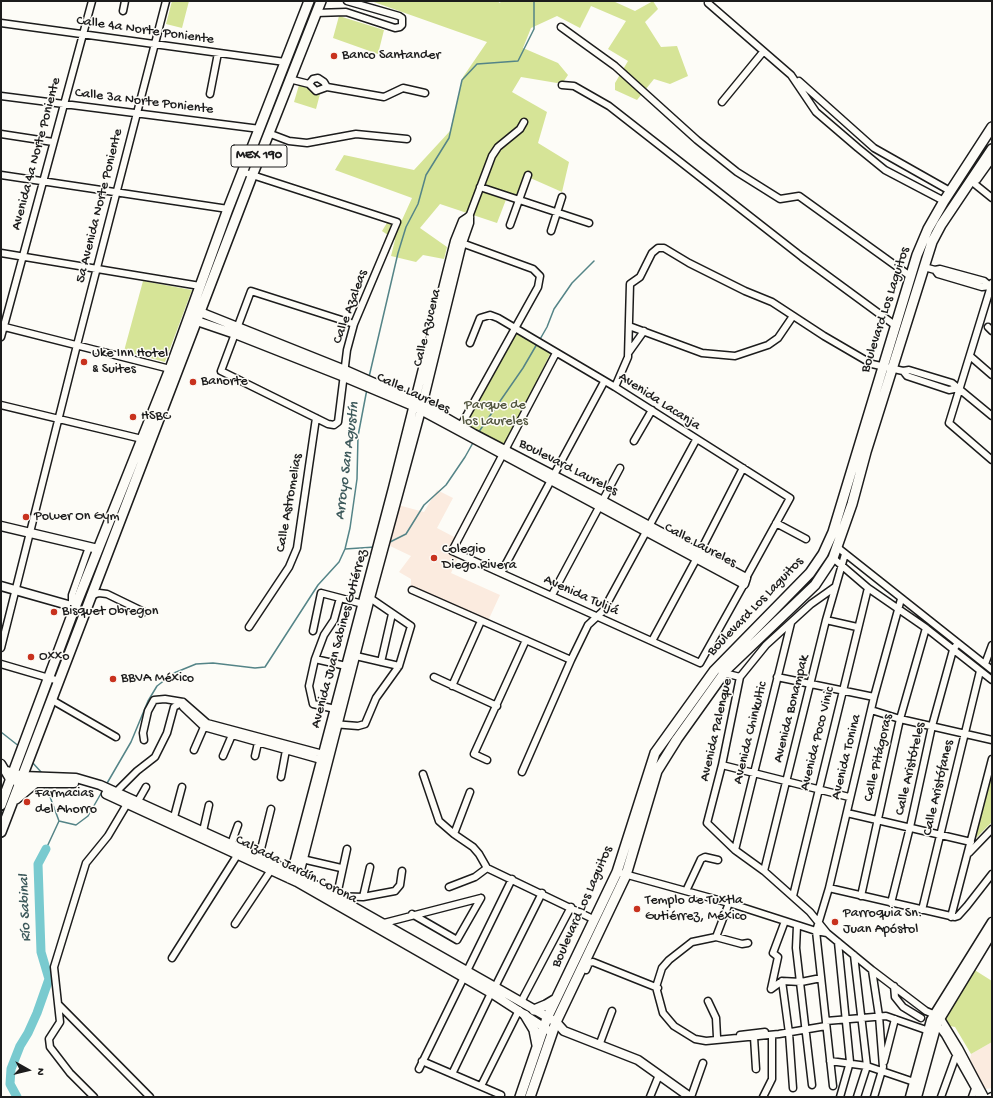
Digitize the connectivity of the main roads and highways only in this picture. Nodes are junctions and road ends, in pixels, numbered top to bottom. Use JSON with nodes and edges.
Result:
{"nodes":[{"id":1,"x":309,"y":1,"type":"edge"},
{"id":2,"x":321,"y":1,"type":"edge"},
{"id":3,"x":992,"y":127,"type":"edge"},
{"id":4,"x":264,"y":131,"type":"junction"},
{"id":5,"x":992,"y":149,"type":"edge"},
{"id":6,"x":247,"y":174,"type":"junction"},
{"id":7,"x":194,"y":315,"type":"junction"},
{"id":8,"x":90,"y":596,"type":"junction"},
{"id":9,"x":75,"y":608,"type":"junction"},
{"id":10,"x":772,"y":612,"type":"junction"},
{"id":11,"x":776,"y":623,"type":"junction"},
{"id":12,"x":79,"y":625,"type":"junction"},
{"id":13,"x":37,"y":781,"type":"road end"},
{"id":14,"x":13,"y":802,"type":"junction"},
{"id":15,"x":1,"y":805,"type":"edge"},
{"id":16,"x":1,"y":832,"type":"edge"},
{"id":17,"x":556,"y":999,"type":"junction"},
{"id":18,"x":522,"y":1009,"type":"road end"},
{"id":19,"x":534,"y":1010,"type":"road end"},
{"id":20,"x":538,"y":1045,"type":"junction"},
{"id":21,"x":520,"y":1097,"type":"edge"},
{"id":22,"x":530,"y":1097,"type":"edge"}],
"edges":[{"from":1,"to":4,"type":"main road","number":"MEX 190"},
{"from":2,"to":4,"type":"main road","number":"MEX 190"},
{"from":3,"to":10,"type":"main road","name":"Boulevard Los Laguitos"},
{"from":4,"to":6,"type":"main road","number":"MEX 190"},
{"from":5,"to":11,"type":"main road","name":"Boulevard Los Laguitos"},
{"from":6,"to":7,"type":"main road","number":"MEX 190"},
{"from":6,"to":7,"type":"main road","number":"MEX 190"},
{"from":7,"to":8,"type":"main road","number":"MEX 190"},
{"from":7,"to":9,"type":"main road","number":"MEX 190"},
{"from":8,"to":9,"type":"main road"},
{"from":8,"to":12,"type":"main road","number":"MEX 190"},
{"from":9,"to":12,"type":"main road"},
{"from":9,"to":15,"type":"main road","number":"MEX 190"},
{"from":10,"to":11,"type":"main road"},
{"from":10,"to":17,"type":"main road","name":"Boulevard Los Laguitos"},
{"from":11,"to":22,"type":"main road","name":"Boulevard Los Laguitos"},
{"from":12,"to":14,"type":"main road","number":"MEX 190"},
{"from":13,"to":14,"type":"main road"},
{"from":14,"to":16,"type":"main road","number":"MEX 190"},
{"from":17,"to":19,"type":"main road"},
{"from":17,"to":20,"type":"main road","name":"Boulevard Los Laguitos"},
{"from":18,"to":20,"type":"main road"},
{"from":20,"to":21,"type":"main road","name":"Boulevard Los Laguitos"}]}
